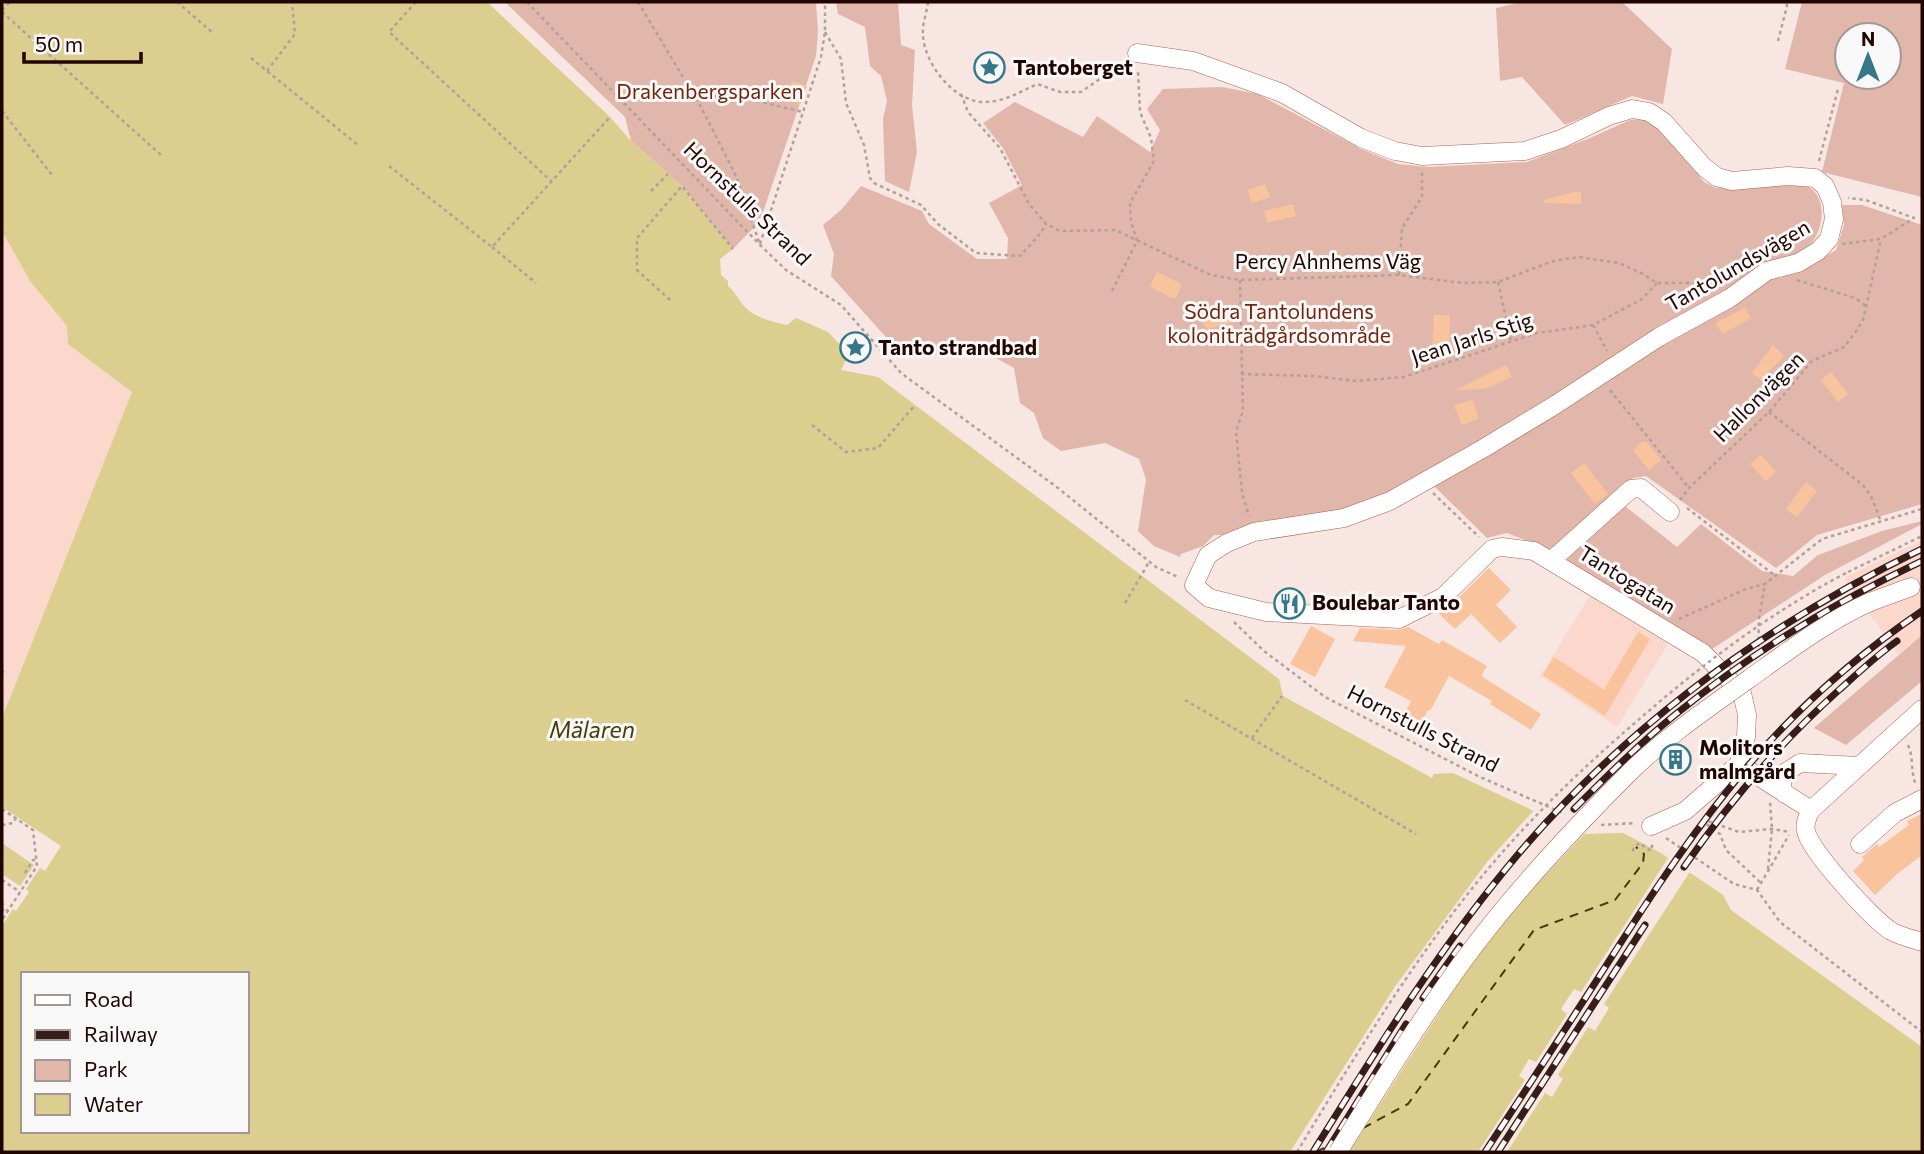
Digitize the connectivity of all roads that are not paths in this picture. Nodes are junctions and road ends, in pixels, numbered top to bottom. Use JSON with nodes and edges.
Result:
{"nodes":[{"id":1,"x":1137,"y":53,"type":"road end"},
{"id":2,"x":1675,"y":507,"type":"road end"},
{"id":3,"x":1552,"y":560,"type":"junction"},
{"id":4,"x":1911,"y":587,"type":"dead end"},
{"id":5,"x":1209,"y":598,"type":"joint"},
{"id":6,"x":1922,"y":709,"type":"edge"},
{"id":7,"x":1740,"y":764,"type":"junction"},
{"id":8,"x":1859,"y":766,"type":"junction"},
{"id":9,"x":1785,"y":794,"type":"junction"},
{"id":10,"x":1922,"y":799,"type":"edge"},
{"id":11,"x":1811,"y":810,"type":"junction"},
{"id":12,"x":1653,"y":834,"type":"road end"},
{"id":13,"x":1860,"y":844,"type":"dead end"},
{"id":14,"x":1922,"y":942,"type":"edge"},
{"id":15,"x":1338,"y":1152,"type":"edge"}],
"edges":[{"from":1,"to":5,"type":"street","name":"Tantolundsvägen"},
{"from":2,"to":3,"type":"street"},
{"from":3,"to":5,"type":"street","name":"Tantogatan"},
{"from":3,"to":7,"type":"street","name":"Tantogatan"},
{"from":4,"to":15,"type":"street","bridge":true},
{"from":6,"to":8,"type":"street"},
{"from":7,"to":9,"type":"street"},
{"from":7,"to":12,"type":"street"},
{"from":8,"to":9,"type":"street"},
{"from":8,"to":11,"type":"street"},
{"from":9,"to":11,"type":"street"},
{"from":10,"to":13,"type":"street"},
{"from":11,"to":14,"type":"street"}]}
